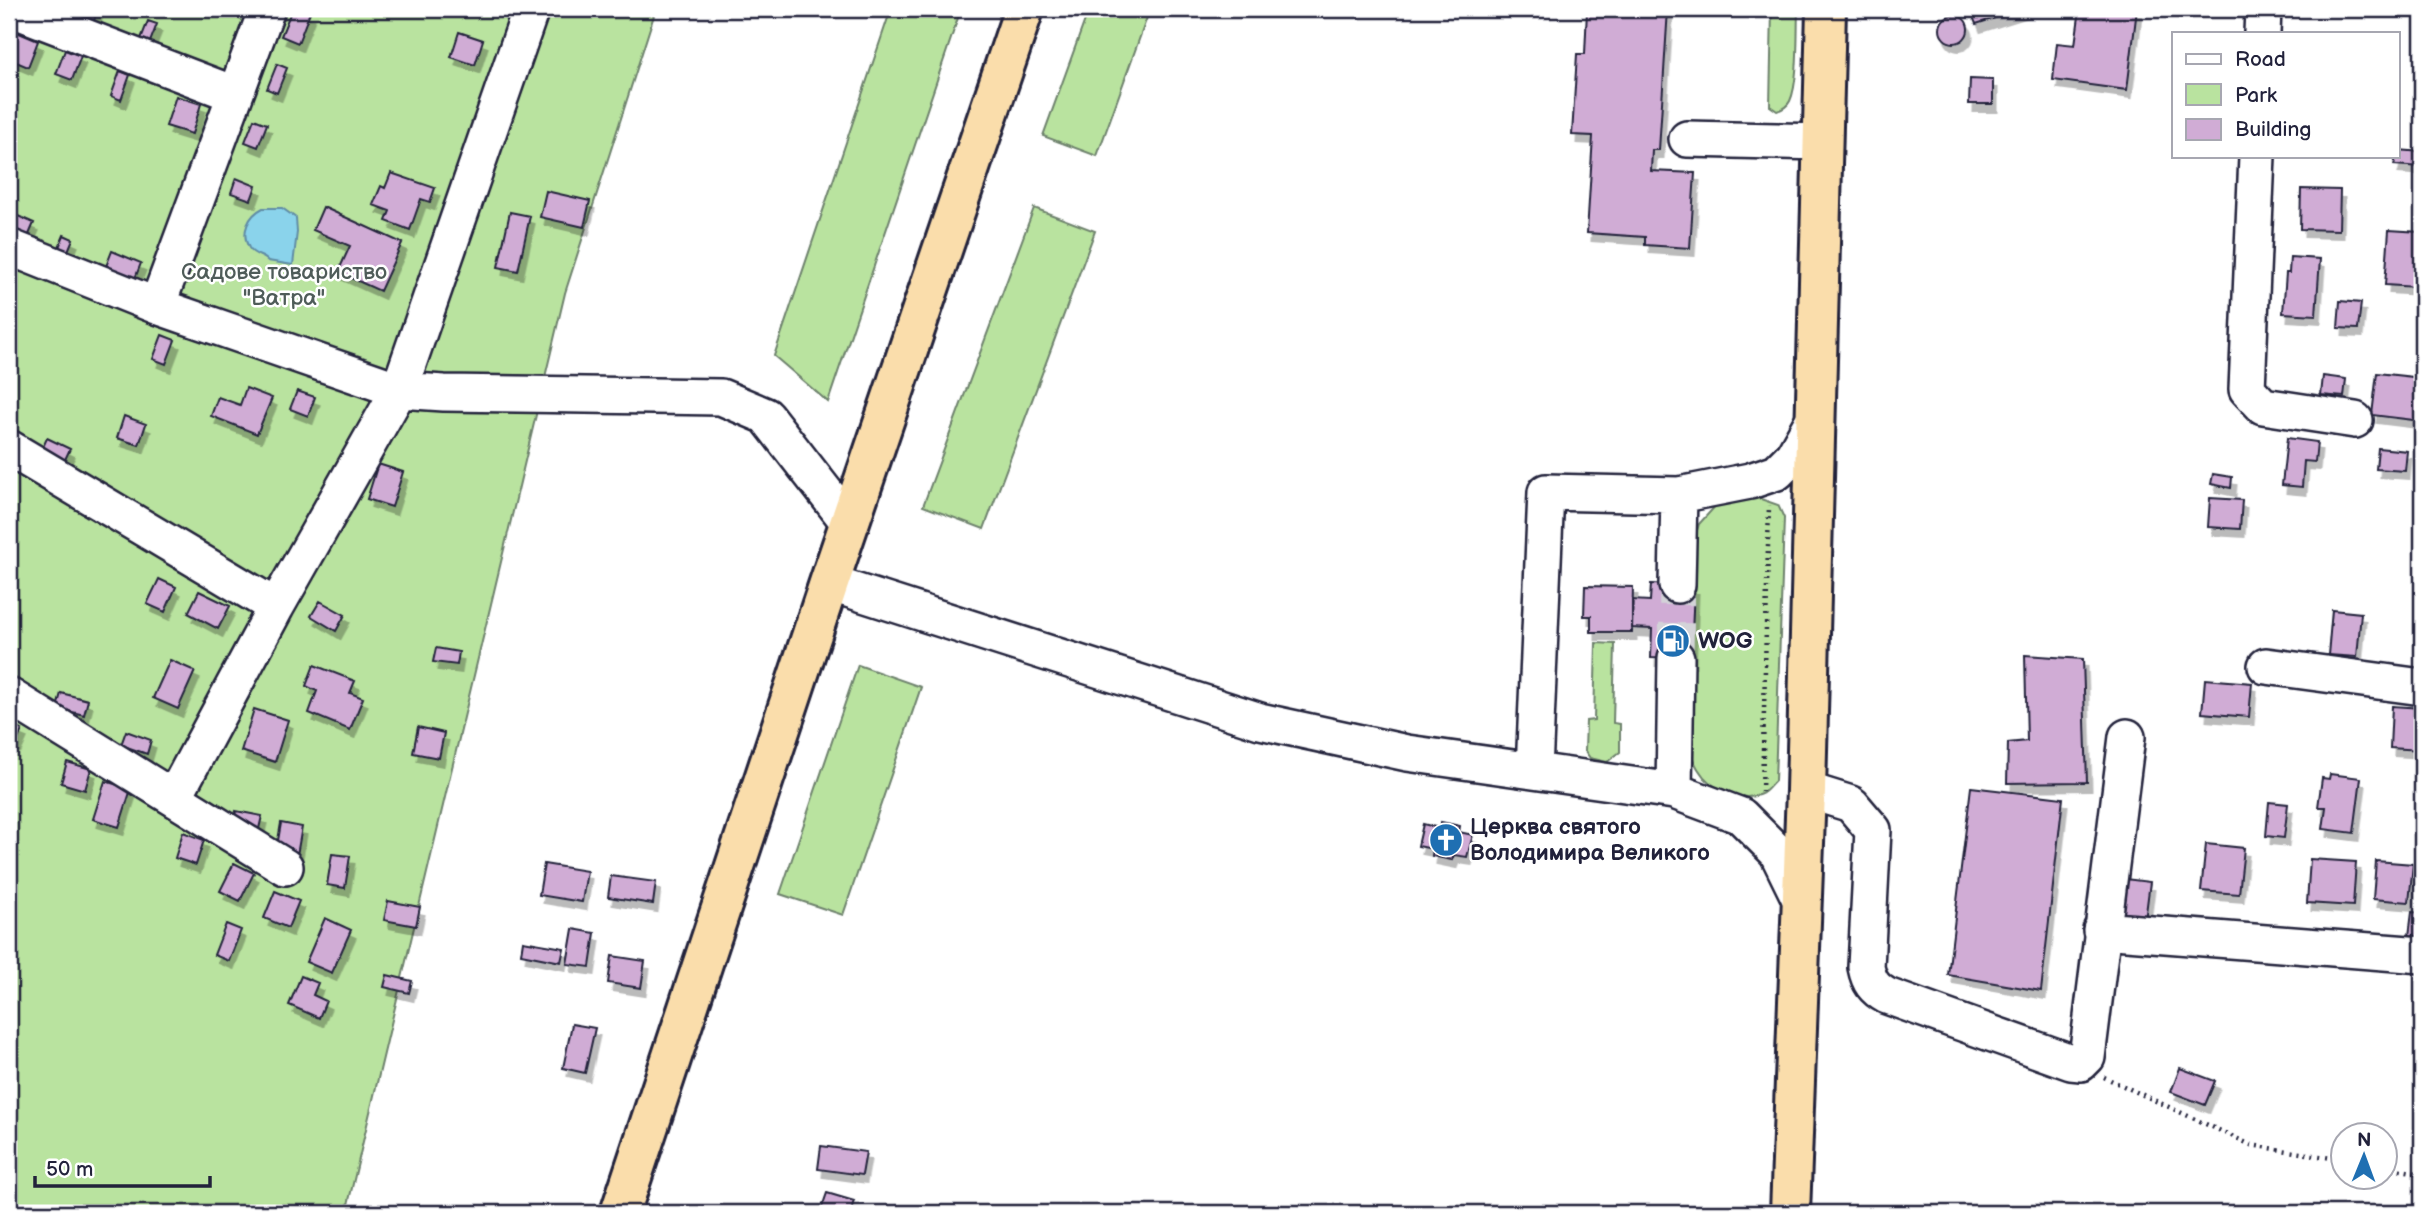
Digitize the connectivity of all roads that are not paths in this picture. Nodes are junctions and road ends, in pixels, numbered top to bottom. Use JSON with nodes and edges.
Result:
{"nodes":[{"id":1,"x":12,"y":9,"type":"edge"},
{"id":2,"x":268,"y":9,"type":"edge"},
{"id":3,"x":531,"y":9,"type":"edge"},
{"id":4,"x":1024,"y":9,"type":"edge"},
{"id":5,"x":1826,"y":9,"type":"edge"},
{"id":6,"x":2263,"y":9,"type":"edge"},
{"id":7,"x":2262,"y":32,"type":"edge"},
{"id":8,"x":234,"y":93,"type":"junction"},
{"id":9,"x":1687,"y":139,"type":"dead end"},
{"id":10,"x":1824,"y":142,"type":"junction"},
{"id":11,"x":2257,"y":158,"type":"edge"},
{"id":12,"x":9,"y":247,"type":"edge"},
{"id":13,"x":157,"y":306,"type":"junction"},
{"id":14,"x":399,"y":390,"type":"junction"},
{"id":15,"x":1816,"y":415,"type":"junction"},
{"id":16,"x":2355,"y":420,"type":"dead end"},
{"id":17,"x":9,"y":448,"type":"edge"},
{"id":18,"x":1679,"y":495,"type":"junction"},
{"id":19,"x":850,"y":524,"type":"junction"},
{"id":20,"x":829,"y":583,"type":"junction"},
{"id":21,"x":1678,"y":585,"type":"tunnel mouth"},
{"id":22,"x":276,"y":607,"type":"junction"},
{"id":23,"x":1676,"y":658,"type":"tunnel mouth"},
{"id":24,"x":2266,"y":666,"type":"dead end"},
{"id":25,"x":2422,"y":687,"type":"edge"},
{"id":26,"x":9,"y":696,"type":"edge"},
{"id":27,"x":2127,"y":737,"type":"dead end"},
{"id":28,"x":1534,"y":772,"type":"junction"},
{"id":29,"x":1806,"y":790,"type":"junction"},
{"id":30,"x":1674,"y":792,"type":"junction"},
{"id":31,"x":174,"y":797,"type":"junction"},
{"id":32,"x":285,"y":867,"type":"dead end"},
{"id":33,"x":1802,"y":903,"type":"junction"},
{"id":34,"x":2101,"y":930,"type":"junction"},
{"id":35,"x":2422,"y":955,"type":"edge"},
{"id":36,"x":620,"y":1213,"type":"edge"},
{"id":37,"x":1790,"y":1213,"type":"edge"}],
"edges":[{"from":1,"to":8,"type":"street"},
{"from":2,"to":8,"type":"street"},
{"from":3,"to":14,"type":"street"},
{"from":4,"to":19,"type":"highway"},
{"from":5,"to":10,"type":"highway"},
{"from":6,"to":7,"type":"street"},
{"from":8,"to":13,"type":"street"},
{"from":9,"to":10,"type":"street"},
{"from":10,"to":15,"type":"highway"},
{"from":11,"to":16,"type":"street"},
{"from":12,"to":13,"type":"street"},
{"from":13,"to":14,"type":"street"},
{"from":14,"to":19,"type":"street"},
{"from":14,"to":22,"type":"street"},
{"from":15,"to":18,"type":"street"},
{"from":15,"to":29,"type":"highway"},
{"from":17,"to":22,"type":"street"},
{"from":18,"to":21,"type":"street"},
{"from":18,"to":28,"type":"street"},
{"from":19,"to":20,"type":"highway"},
{"from":20,"to":28,"type":"street"},
{"from":20,"to":36,"type":"highway"},
{"from":22,"to":31,"type":"street"},
{"from":23,"to":30,"type":"street"},
{"from":24,"to":25,"type":"street"},
{"from":26,"to":31,"type":"street"},
{"from":27,"to":34,"type":"street"},
{"from":28,"to":30,"type":"street"},
{"from":29,"to":33,"type":"highway"},
{"from":29,"to":34,"type":"street"},
{"from":30,"to":33,"type":"street"},
{"from":31,"to":32,"type":"street"},
{"from":33,"to":37,"type":"highway"},
{"from":34,"to":35,"type":"street"}]}
